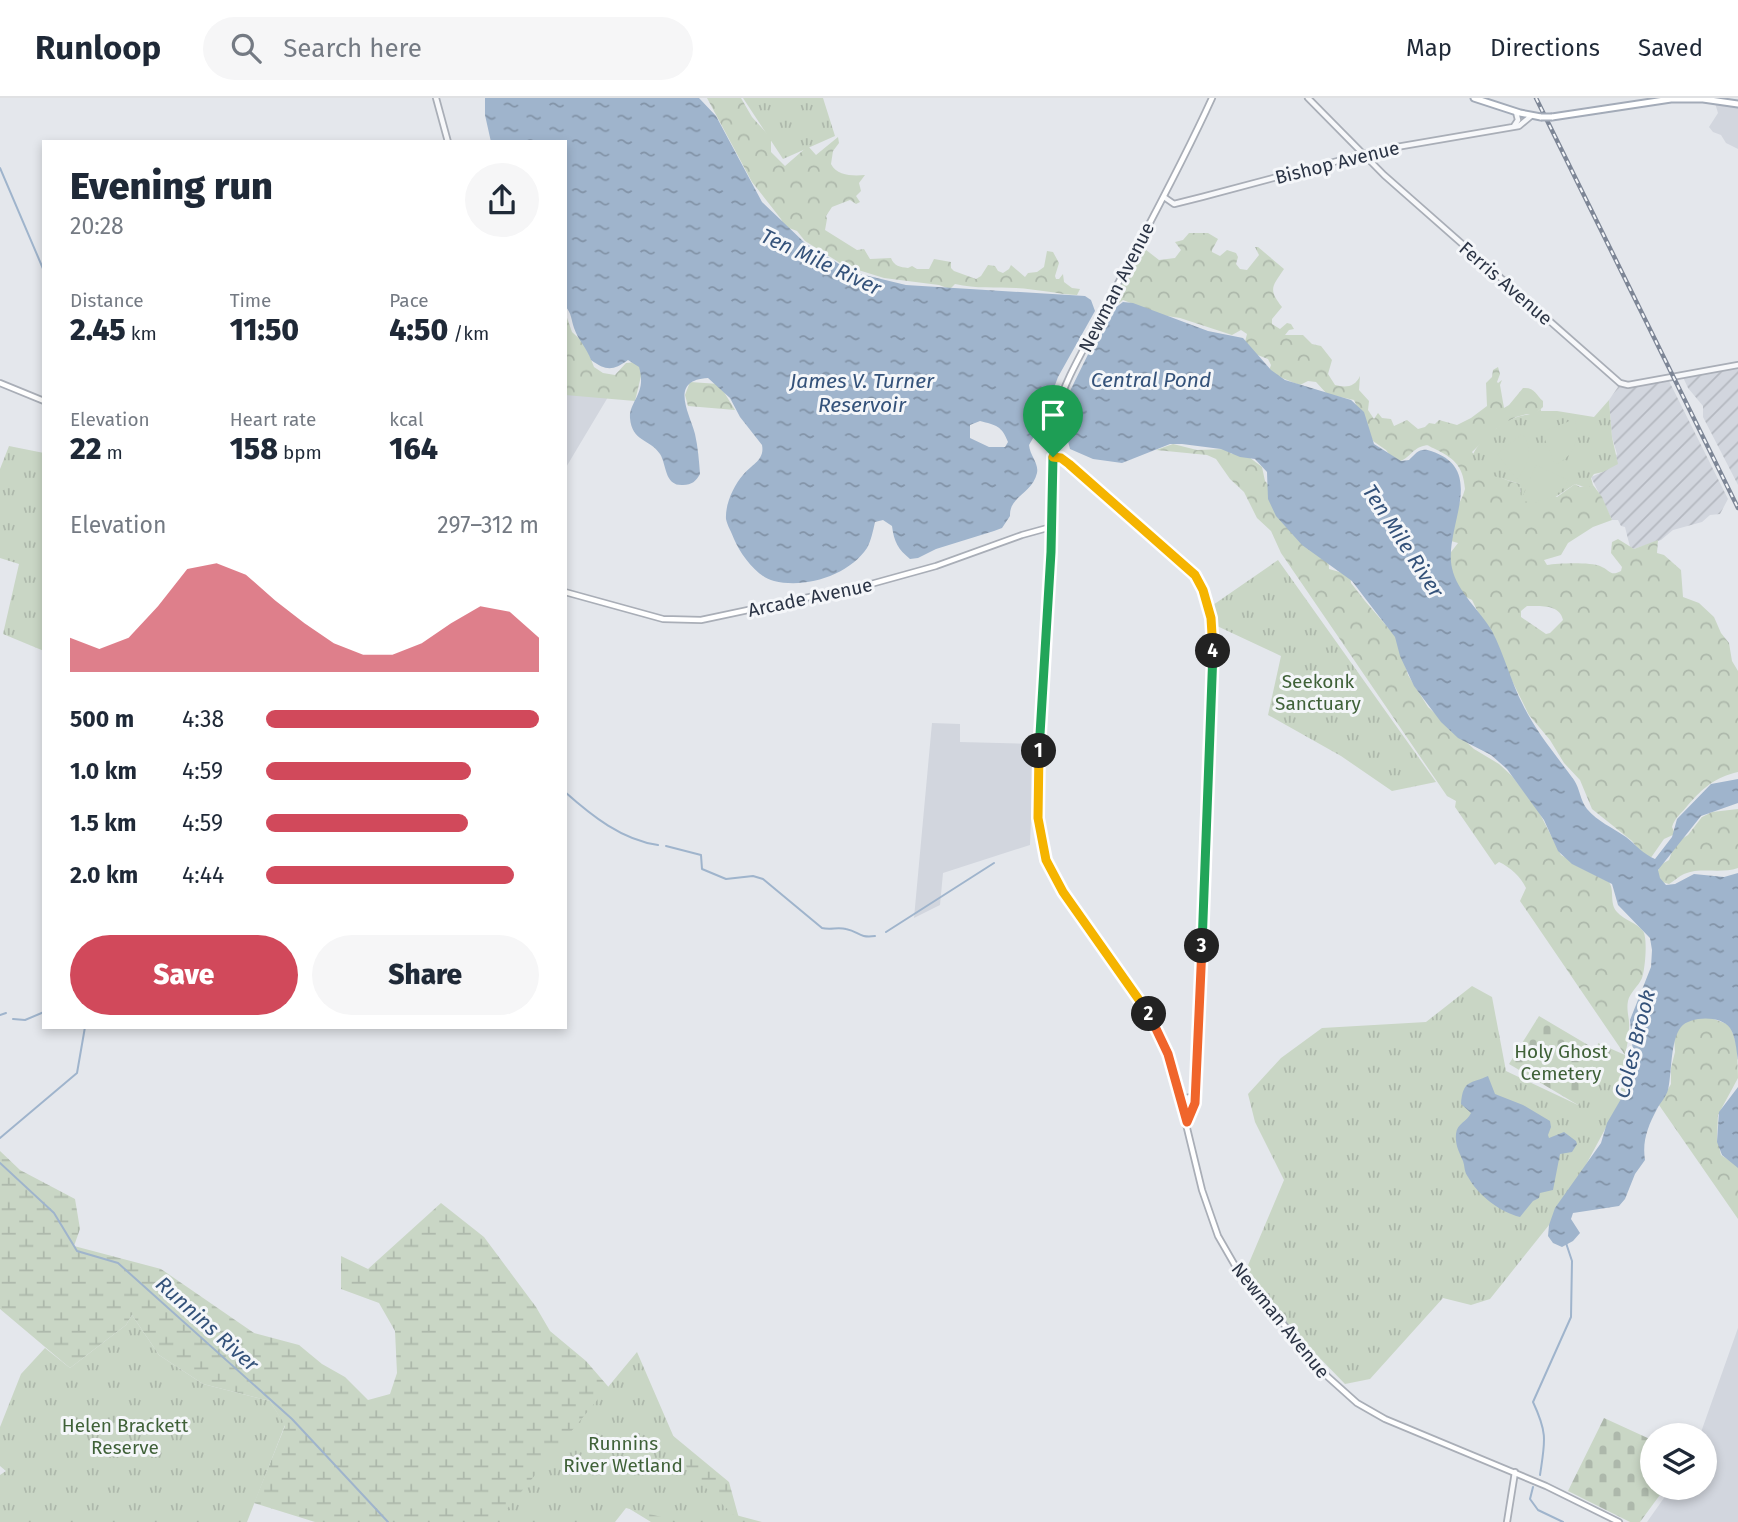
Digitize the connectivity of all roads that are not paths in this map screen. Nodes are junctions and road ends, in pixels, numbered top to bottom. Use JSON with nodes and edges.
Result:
{"nodes":[{"id":1,"x":436,"y":98,"type":"edge"},
{"id":2,"x":1212,"y":98,"type":"edge"},
{"id":3,"x":1308,"y":98,"type":"edge"},
{"id":4,"x":1474,"y":98,"type":"edge"},
{"id":5,"x":1675,"y":98,"type":"edge"},
{"id":6,"x":1737,"y":105,"type":"edge"},
{"id":7,"x":1517,"y":112,"type":"junction"},
{"id":8,"x":1531,"y":116,"type":"junction"},
{"id":9,"x":1514,"y":126,"type":"junction"},
{"id":10,"x":447,"y":140,"type":"edge"},
{"id":11,"x":1363,"y":154,"type":"junction"},
{"id":12,"x":1164,"y":197,"type":"junction"},
{"id":13,"x":1738,"y":365,"type":"edge"},
{"id":14,"x":0,"y":383,"type":"edge"},
{"id":15,"x":42,"y":400,"type":"edge"},
{"id":16,"x":1053,"y":457,"type":"junction"},
{"id":17,"x":1051,"y":527,"type":"junction"},
{"id":18,"x":567,"y":593,"type":"edge"},
{"id":19,"x":1196,"y":1092,"type":"junction"},
{"id":20,"x":1181,"y":1099,"type":"junction"},
{"id":21,"x":1195,"y":1103,"type":"junction"},
{"id":22,"x":1183,"y":1105,"type":"junction"},
{"id":23,"x":1187,"y":1122,"type":"junction"},
{"id":24,"x":1515,"y":1472,"type":"junction"},
{"id":25,"x":1507,"y":1522,"type":"edge"},
{"id":26,"x":1619,"y":1522,"type":"edge"}],
"edges":[{"from":1,"to":10,"type":"street"},
{"from":2,"to":12,"type":"main road","name":"Newman Avenue"},
{"from":3,"to":11,"type":"street","name":"Ferris Avenue"},
{"from":4,"to":7,"type":"main road"},
{"from":5,"to":6,"type":"main road"},
{"from":5,"to":8,"type":"main road","bridge":true},
{"from":7,"to":8,"type":"main road"},
{"from":7,"to":9,"type":"street"},
{"from":8,"to":9,"type":"street","name":"Bishop Avenue"},
{"from":9,"to":11,"type":"street","name":"Bishop Avenue"},
{"from":11,"to":12,"type":"street","name":"Bishop Avenue"},
{"from":11,"to":13,"type":"street","name":"Ferris Avenue"},
{"from":12,"to":16,"type":"main road","name":"Newman Avenue"},
{"from":14,"to":15,"type":"main road"},
{"from":16,"to":17,"type":"main road","name":"Newman Avenue"},
{"from":16,"to":19,"type":"street"},
{"from":17,"to":18,"type":"main road","name":"Arcade Avenue"},
{"from":17,"to":20,"type":"main road","name":"Newman Avenue"},
{"from":19,"to":20,"type":"street"},
{"from":19,"to":21,"type":"street"},
{"from":20,"to":22,"type":"main road","name":"Newman Avenue"},
{"from":21,"to":22,"type":"street"},
{"from":21,"to":23,"type":"street"},
{"from":22,"to":23,"type":"main road","name":"Newman Avenue"},
{"from":23,"to":24,"type":"main road","name":"Newman Avenue"},
{"from":24,"to":25,"type":"street"},
{"from":24,"to":26,"type":"main road","name":"Newman Avenue"}]}
